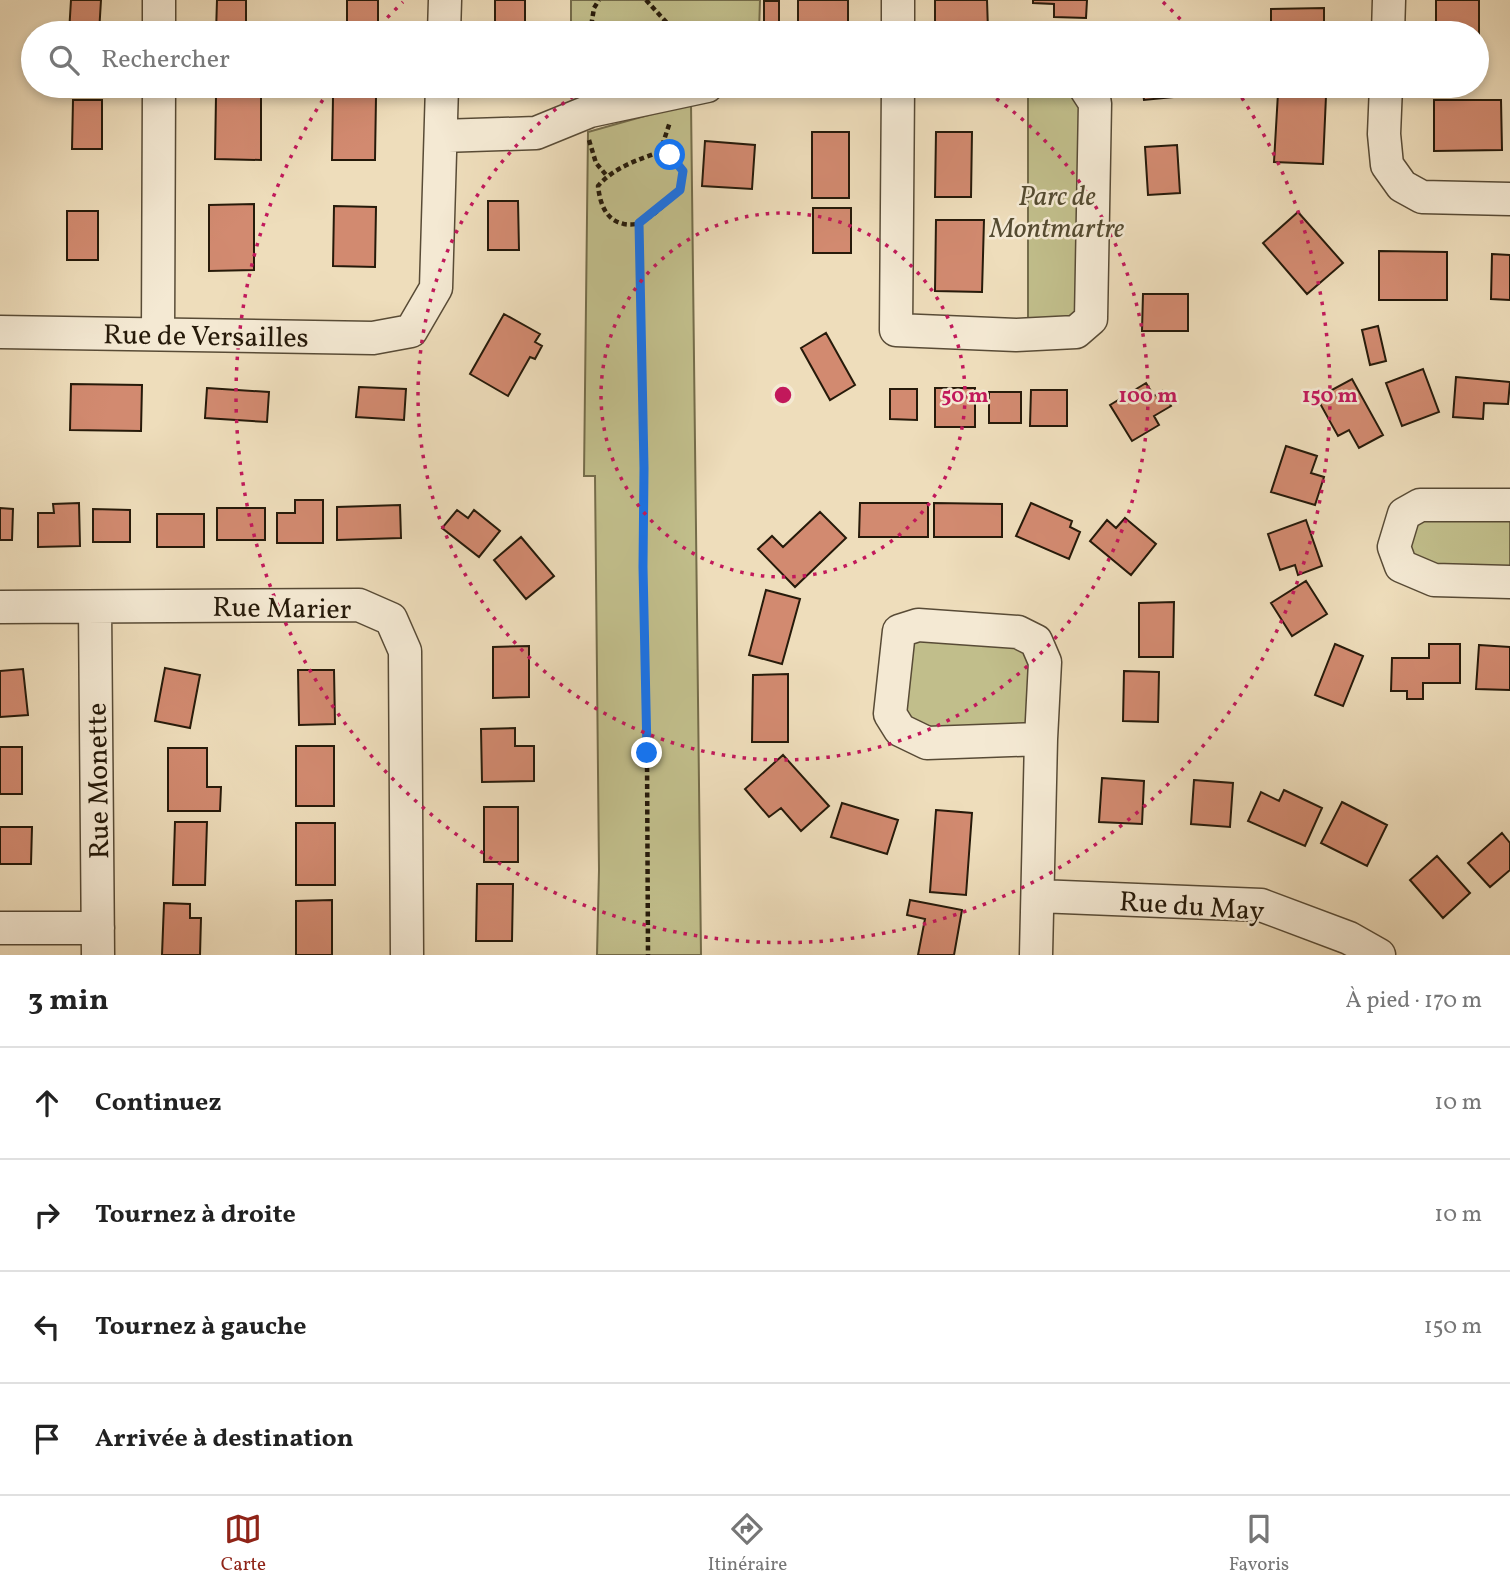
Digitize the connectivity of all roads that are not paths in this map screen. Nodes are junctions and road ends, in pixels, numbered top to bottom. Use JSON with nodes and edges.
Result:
{"nodes":[{"id":1,"x":159,"y":0,"type":"edge"},
{"id":2,"x":444,"y":0,"type":"edge"},
{"id":3,"x":898,"y":0,"type":"edge"},
{"id":4,"x":1389,"y":0,"type":"edge"},
{"id":5,"x":159,"y":21,"type":"edge"},
{"id":6,"x":444,"y":21,"type":"edge"},
{"id":7,"x":898,"y":21,"type":"edge"},
{"id":8,"x":1388,"y":21,"type":"edge"},
{"id":9,"x":159,"y":98,"type":"edge"},
{"id":10,"x":442,"y":98,"type":"edge"},
{"id":11,"x":651,"y":98,"type":"edge"},
{"id":12,"x":898,"y":98,"type":"edge"},
{"id":13,"x":1092,"y":98,"type":"edge"},
{"id":14,"x":1386,"y":98,"type":"edge"},
{"id":15,"x":441,"y":136,"type":"junction"},
{"id":16,"x":1510,"y":198,"type":"edge"},
{"id":17,"x":0,"y":332,"type":"edge"},
{"id":18,"x":158,"y":334,"type":"junction"},
{"id":19,"x":1510,"y":505,"type":"edge"},
{"id":20,"x":1510,"y":582,"type":"edge"},
{"id":21,"x":0,"y":607,"type":"edge"},
{"id":22,"x":95,"y":607,"type":"junction"},
{"id":23,"x":1041,"y":739,"type":"junction"},
{"id":24,"x":1038,"y":897,"type":"junction"},
{"id":25,"x":0,"y":928,"type":"edge"},
{"id":26,"x":98,"y":941,"type":"edge"},
{"id":27,"x":407,"y":955,"type":"edge"},
{"id":28,"x":1036,"y":955,"type":"edge"},
{"id":29,"x":1378,"y":955,"type":"edge"}],
"edges":[{"from":1,"to":5,"type":"street"},
{"from":2,"to":6,"type":"street"},
{"from":3,"to":7,"type":"street"},
{"from":4,"to":8,"type":"street"},
{"from":9,"to":18,"type":"street"},
{"from":10,"to":15,"type":"street"},
{"from":11,"to":15,"type":"street"},
{"from":12,"to":13,"type":"street"},
{"from":14,"to":16,"type":"street"},
{"from":15,"to":18,"type":"street","name":"Rue de Versailles"},
{"from":17,"to":18,"type":"street","name":"Rue de Versailles"},
{"from":19,"to":20,"type":"street"},
{"from":21,"to":22,"type":"street","name":"Rue Marier"},
{"from":22,"to":26,"type":"street","name":"Rue Monette"},
{"from":22,"to":27,"type":"street","name":"Rue Marier"},
{"from":23,"to":23,"type":"street"},
{"from":23,"to":24,"type":"street"},
{"from":24,"to":28,"type":"street"},
{"from":24,"to":29,"type":"street","name":"Rue du May"},
{"from":25,"to":26,"type":"street"}]}
